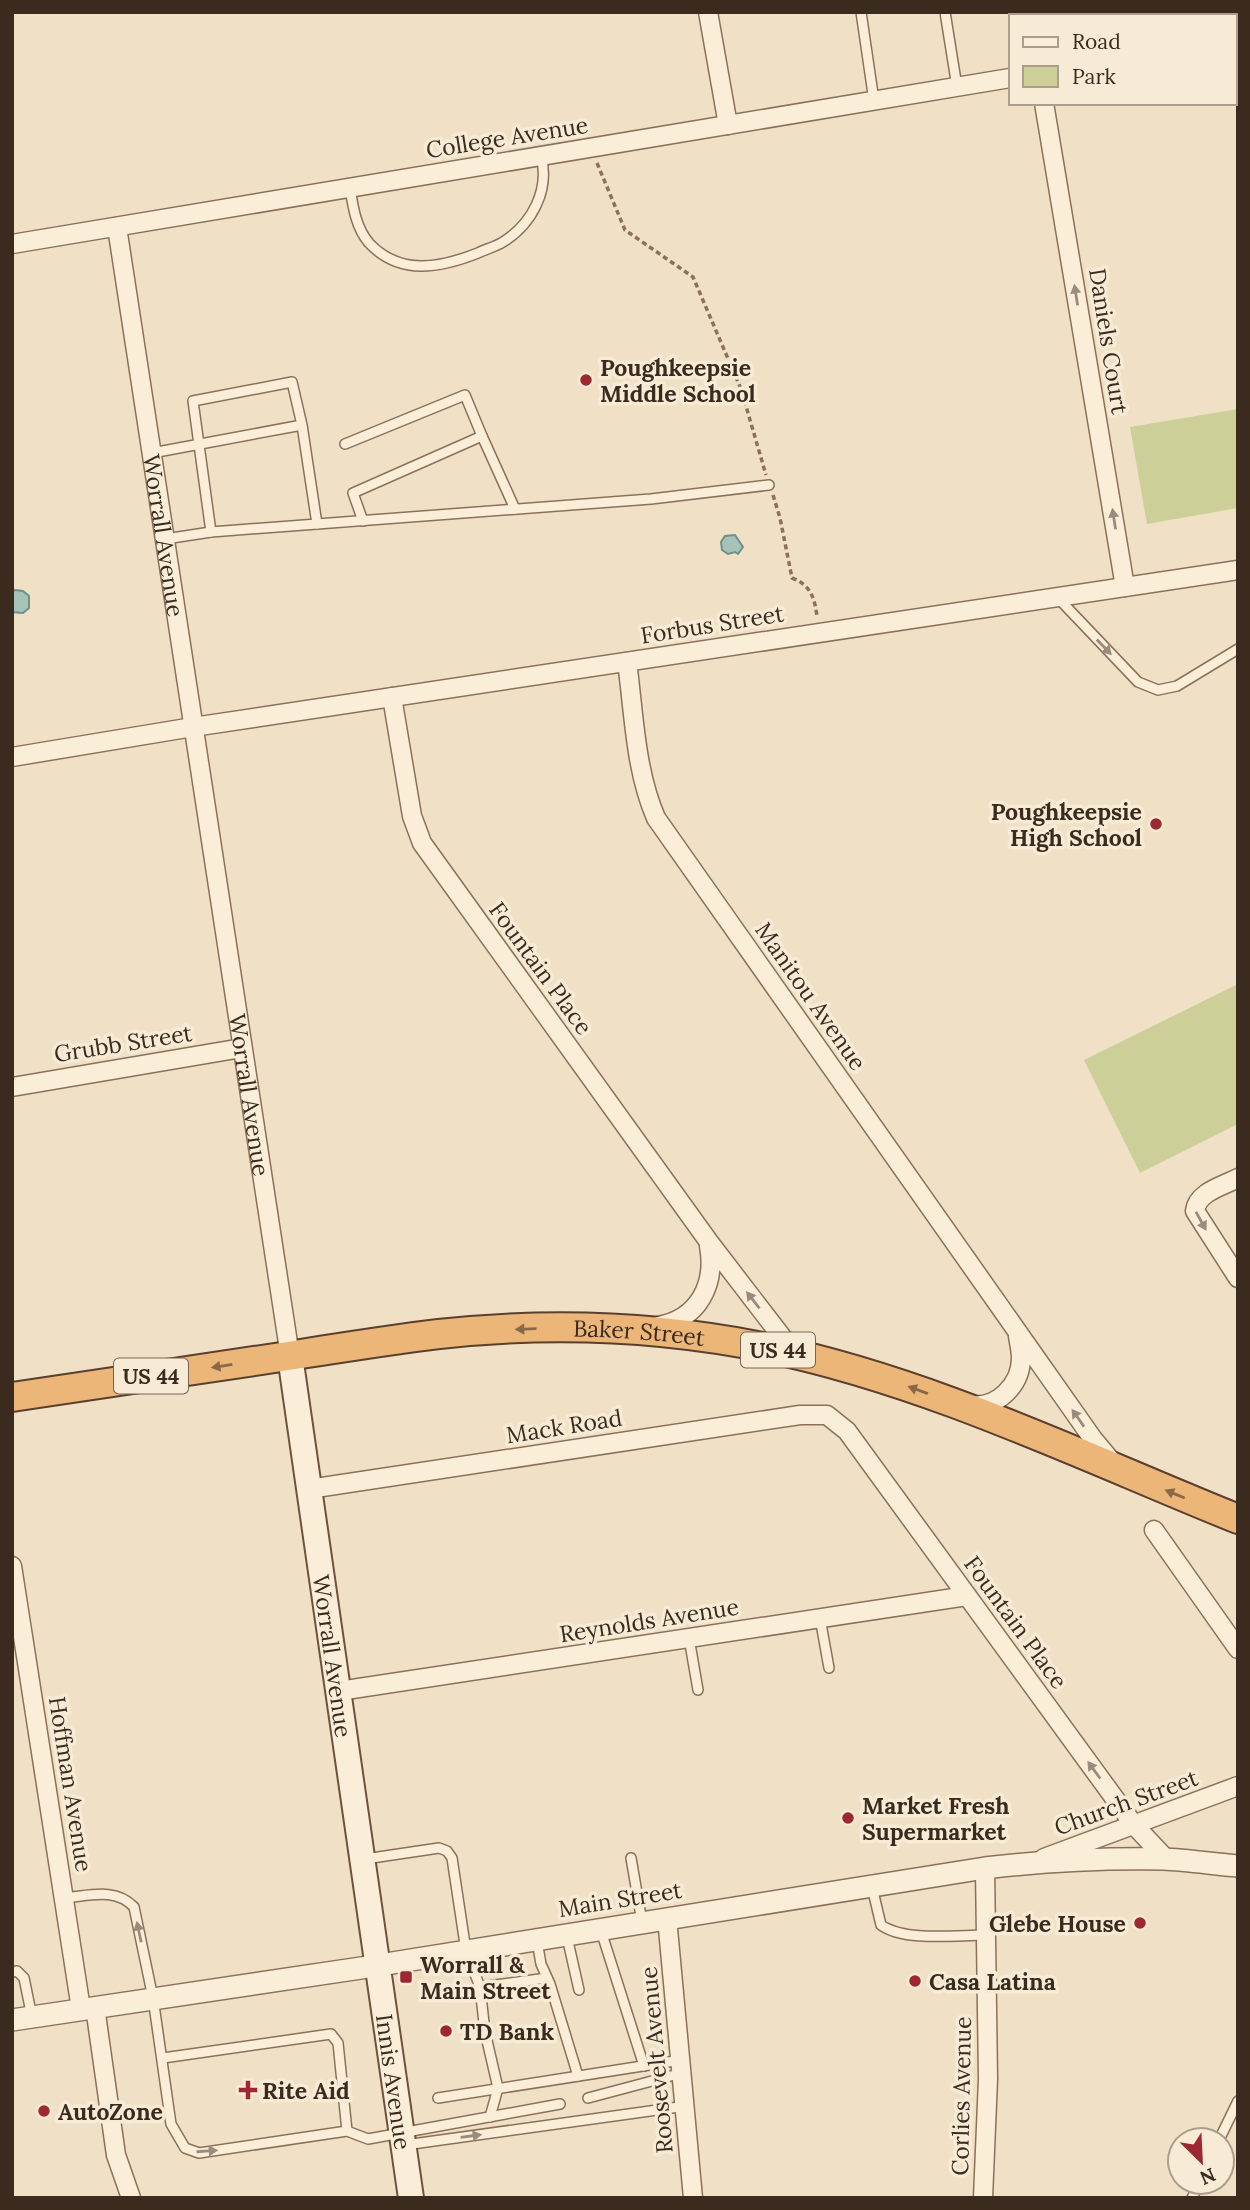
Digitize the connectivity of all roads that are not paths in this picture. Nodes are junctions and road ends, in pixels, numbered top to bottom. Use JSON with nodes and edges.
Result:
{"nodes":[{"id":1,"x":708,"y":12,"type":"edge"},
{"id":2,"x":861,"y":12,"type":"edge"},
{"id":3,"x":945,"y":12,"type":"edge"},
{"id":4,"x":1009,"y":78,"type":"edge"},
{"id":5,"x":957,"y":87,"type":"junction"},
{"id":6,"x":874,"y":101,"type":"junction"},
{"id":7,"x":1044,"y":105,"type":"edge"},
{"id":8,"x":728,"y":125,"type":"junction"},
{"id":9,"x":541,"y":156,"type":"junction"},
{"id":10,"x":350,"y":188,"type":"junction"},
{"id":11,"x":117,"y":227,"type":"junction"},
{"id":12,"x":12,"y":244,"type":"edge"},
{"id":13,"x":302,"y":425,"type":"junction"},
{"id":14,"x":482,"y":436,"type":"junction"},
{"id":15,"x":345,"y":444,"type":"dead end"},
{"id":16,"x":197,"y":446,"type":"junction"},
{"id":17,"x":152,"y":453,"type":"junction"},
{"id":18,"x":769,"y":485,"type":"road end"},
{"id":19,"x":515,"y":509,"type":"junction"},
{"id":20,"x":363,"y":521,"type":"junction"},
{"id":21,"x":317,"y":524,"type":"junction"},
{"id":22,"x":211,"y":533,"type":"junction"},
{"id":23,"x":165,"y":539,"type":"junction"},
{"id":24,"x":1238,"y":570,"type":"edge"},
{"id":25,"x":1125,"y":587,"type":"junction"},
{"id":26,"x":1057,"y":597,"type":"junction"},
{"id":27,"x":1238,"y":649,"type":"edge"},
{"id":28,"x":627,"y":662,"type":"junction"},
{"id":29,"x":392,"y":697,"type":"junction"},
{"id":30,"x":193,"y":727,"type":"junction"},
{"id":31,"x":12,"y":757,"type":"edge"},
{"id":32,"x":242,"y":1048,"type":"junction"},
{"id":33,"x":12,"y":1087,"type":"edge"},
{"id":34,"x":1238,"y":1178,"type":"edge"},
{"id":35,"x":709,"y":1242,"type":"junction"},
{"id":36,"x":1238,"y":1278,"type":"edge"},
{"id":37,"x":635,"y":1330,"type":"junction"},
{"id":38,"x":1018,"y":1332,"type":"junction"},
{"id":39,"x":795,"y":1354,"type":"junction"},
{"id":40,"x":290,"y":1356,"type":"junction"},
{"id":41,"x":12,"y":1397,"type":"edge"},
{"id":42,"x":950,"y":1402,"type":"junction"},
{"id":43,"x":827,"y":1415,"type":"joint"},
{"id":44,"x":1120,"y":1472,"type":"junction"},
{"id":45,"x":309,"y":1489,"type":"junction"},
{"id":46,"x":1238,"y":1519,"type":"edge"},
{"id":47,"x":1154,"y":1530,"type":"dead end"},
{"id":48,"x":12,"y":1566,"type":"edge"},
{"id":49,"x":967,"y":1596,"type":"junction"},
{"id":50,"x":820,"y":1618,"type":"junction"},
{"id":51,"x":689,"y":1638,"type":"junction"},
{"id":52,"x":1238,"y":1649,"type":"edge"},
{"id":53,"x":829,"y":1668,"type":"dead end"},
{"id":54,"x":698,"y":1690,"type":"dead end"},
{"id":55,"x":339,"y":1691,"type":"junction"},
{"id":56,"x":1238,"y":1786,"type":"edge"},
{"id":57,"x":1134,"y":1825,"type":"junction"},
{"id":58,"x":631,"y":1858,"type":"dead end"},
{"id":59,"x":363,"y":1859,"type":"junction"},
{"id":60,"x":1166,"y":1859,"type":"junction"},
{"id":61,"x":1031,"y":1863,"type":"junction"},
{"id":62,"x":1238,"y":1867,"type":"edge"},
{"id":63,"x":985,"y":1868,"type":"junction"},
{"id":64,"x":871,"y":1886,"type":"junction"},
{"id":65,"x":64,"y":1898,"type":"junction"},
{"id":66,"x":667,"y":1918,"type":"junction"},
{"id":67,"x":642,"y":1922,"type":"junction"},
{"id":68,"x":600,"y":1929,"type":"junction"},
{"id":69,"x":567,"y":1934,"type":"junction"},
{"id":70,"x":986,"y":1935,"type":"junction"},
{"id":71,"x":536,"y":1939,"type":"junction"},
{"id":72,"x":466,"y":1951,"type":"junction"},
{"id":73,"x":379,"y":1965,"type":"junction"},
{"id":74,"x":12,"y":1972,"type":"edge"},
{"id":75,"x":547,"y":1978,"type":"junction"},
{"id":76,"x":480,"y":1987,"type":"junction"},
{"id":77,"x":579,"y":1990,"type":"dead end"},
{"id":78,"x":153,"y":1998,"type":"junction"},
{"id":79,"x":88,"y":2008,"type":"junction"},
{"id":80,"x":22,"y":2018,"type":"edge"},
{"id":81,"x":163,"y":2058,"type":"junction"},
{"id":82,"x":644,"y":2066,"type":"junction"},
{"id":83,"x":682,"y":2067,"type":"junction"},
{"id":84,"x":578,"y":2076,"type":"junction"},
{"id":85,"x":498,"y":2088,"type":"junction"},
{"id":86,"x":438,"y":2098,"type":"dead end"},
{"id":87,"x":589,"y":2098,"type":"dead end"},
{"id":88,"x":1238,"y":2101,"type":"edge"},
{"id":89,"x":560,"y":2104,"type":"dead end"},
{"id":90,"x":686,"y":2106,"type":"junction"},
{"id":91,"x":491,"y":2117,"type":"junction"},
{"id":92,"x":1226,"y":2126,"type":"edge"},
{"id":93,"x":347,"y":2131,"type":"junction"},
{"id":94,"x":403,"y":2139,"type":"junction"},
{"id":95,"x":131,"y":2198,"type":"edge"},
{"id":96,"x":411,"y":2198,"type":"edge"},
{"id":97,"x":693,"y":2198,"type":"edge"},
{"id":98,"x":983,"y":2198,"type":"edge"}],
"edges":[{"from":1,"to":8,"type":"street"},
{"from":2,"to":6,"type":"lane"},
{"from":3,"to":5,"type":"lane"},
{"from":4,"to":5,"type":"street","name":"College Avenue"},
{"from":5,"to":6,"type":"street","name":"College Avenue"},
{"from":6,"to":8,"type":"street","name":"College Avenue"},
{"from":25,"to":7,"type":"street","name":"Daniels Court","one_way":true},
{"from":8,"to":9,"type":"street","name":"College Avenue"},
{"from":9,"to":10,"type":"street","name":"College Avenue"},
{"from":9,"to":10,"type":"lane"},
{"from":10,"to":11,"type":"street","name":"College Avenue"},
{"from":11,"to":12,"type":"street","name":"College Avenue"},
{"from":11,"to":17,"type":"street","name":"Worrall Avenue"},
{"from":13,"to":16,"type":"lane"},
{"from":13,"to":16,"type":"lane"},
{"from":13,"to":21,"type":"lane"},
{"from":14,"to":15,"type":"lane"},
{"from":14,"to":19,"type":"lane"},
{"from":14,"to":20,"type":"lane"},
{"from":16,"to":17,"type":"lane"},
{"from":16,"to":22,"type":"lane"},
{"from":17,"to":23,"type":"street","name":"Worrall Avenue"},
{"from":18,"to":19,"type":"lane"},
{"from":19,"to":20,"type":"lane"},
{"from":20,"to":21,"type":"lane"},
{"from":21,"to":22,"type":"lane"},
{"from":22,"to":23,"type":"lane"},
{"from":23,"to":30,"type":"street","name":"Worrall Avenue"},
{"from":24,"to":25,"type":"street","name":"Forbus Street"},
{"from":25,"to":26,"type":"street","name":"Forbus Street"},
{"from":26,"to":27,"type":"lane","one_way":true},
{"from":26,"to":28,"type":"street","name":"Forbus Street"},
{"from":28,"to":29,"type":"street","name":"Forbus Street"},
{"from":28,"to":38,"type":"street","name":"Manitou Avenue"},
{"from":29,"to":30,"type":"street","name":"Forbus Street"},
{"from":29,"to":35,"type":"street","name":"Fountain Place"},
{"from":30,"to":31,"type":"street","name":"Forbus Street"},
{"from":30,"to":32,"type":"street","name":"Worrall Avenue"},
{"from":32,"to":33,"type":"street","name":"Grubb Street"},
{"from":32,"to":40,"type":"street","name":"Worrall Avenue"},
{"from":34,"to":36,"type":"street","one_way":true},
{"from":35,"to":37,"type":"street"},
{"from":39,"to":35,"type":"street","name":"Fountain Place","one_way":true},
{"from":37,"to":39,"type":"highway","name":"Baker Street","number":"US 44"},
{"from":37,"to":40,"type":"highway","name":"Baker Street","number":"US 44","one_way":true},
{"from":38,"to":42,"type":"street"},
{"from":44,"to":38,"type":"street","name":"Manitou Avenue","one_way":true},
{"from":42,"to":39,"type":"highway","name":"Baker Street","number":"US 44","one_way":true},
{"from":40,"to":41,"type":"highway","name":"Baker Street","number":"US 44","one_way":true},
{"from":40,"to":45,"type":"main road","name":"Worrall Avenue"},
{"from":42,"to":44,"type":"highway","name":"Baker Street","number":"US 44"},
{"from":43,"to":45,"type":"street","name":"Mack Road"},
{"from":43,"to":49,"type":"street","name":"Fountain Place"},
{"from":46,"to":44,"type":"highway","name":"Baker Street","number":"US 44","one_way":true},
{"from":45,"to":55,"type":"main road","name":"Worrall Avenue"},
{"from":47,"to":52,"type":"street"},
{"from":48,"to":65,"type":"street","name":"Hoffman Avenue"},
{"from":49,"to":50,"type":"street","name":"Reynolds Avenue"},
{"from":57,"to":49,"type":"street","name":"Fountain Place","one_way":true},
{"from":50,"to":51,"type":"street","name":"Reynolds Avenue"},
{"from":50,"to":53,"type":"lane"},
{"from":51,"to":54,"type":"lane"},
{"from":51,"to":55,"type":"street","name":"Reynolds Avenue"},
{"from":55,"to":59,"type":"main road","name":"Worrall Avenue"},
{"from":56,"to":57,"type":"street","name":"Church Street"},
{"from":57,"to":60,"type":"street","name":"Fountain Place"},
{"from":57,"to":61,"type":"street","name":"Church Street"},
{"from":58,"to":67,"type":"lane"},
{"from":59,"to":72,"type":"lane"},
{"from":59,"to":73,"type":"main road","name":"Worrall Avenue"},
{"from":60,"to":61,"type":"street","name":"Main Street"},
{"from":60,"to":62,"type":"street","name":"Main Street"},
{"from":61,"to":63,"type":"street","name":"Main Street"},
{"from":63,"to":64,"type":"street","name":"Main Street"},
{"from":63,"to":70,"type":"street","name":"Corlies Avenue"},
{"from":64,"to":66,"type":"street","name":"Main Street"},
{"from":64,"to":70,"type":"lane"},
{"from":78,"to":65,"type":"lane","one_way":true},
{"from":65,"to":79,"type":"street","name":"Hoffman Avenue"},
{"from":66,"to":67,"type":"street","name":"Main Street"},
{"from":66,"to":83,"type":"street","name":"Roosevelt Avenue"},
{"from":67,"to":68,"type":"street","name":"Main Street"},
{"from":68,"to":69,"type":"street","name":"Main Street"},
{"from":68,"to":82,"type":"lane"},
{"from":69,"to":71,"type":"street","name":"Main Street"},
{"from":69,"to":77,"type":"lane"},
{"from":70,"to":98,"type":"street","name":"Corlies Avenue"},
{"from":71,"to":72,"type":"street","name":"Main Street"},
{"from":71,"to":75,"type":"lane"},
{"from":72,"to":73,"type":"street","name":"Main Street"},
{"from":72,"to":76,"type":"lane"},
{"from":73,"to":78,"type":"street","name":"Main Street"},
{"from":73,"to":94,"type":"main road","name":"Innis Avenue"},
{"from":74,"to":80,"type":"lane"},
{"from":75,"to":76,"type":"lane"},
{"from":75,"to":84,"type":"lane"},
{"from":76,"to":85,"type":"lane"},
{"from":78,"to":79,"type":"street","name":"Main Street"},
{"from":78,"to":81,"type":"lane"},
{"from":79,"to":80,"type":"street","name":"Main Street"},
{"from":79,"to":95,"type":"street","name":"Hoffman Avenue"},
{"from":81,"to":93,"type":"lane","one_way":true},
{"from":81,"to":93,"type":"lane"},
{"from":82,"to":83,"type":"lane"},
{"from":82,"to":84,"type":"lane"},
{"from":83,"to":87,"type":"lane"},
{"from":83,"to":90,"type":"street","name":"Roosevelt Avenue"},
{"from":84,"to":85,"type":"lane"},
{"from":85,"to":86,"type":"lane"},
{"from":85,"to":91,"type":"lane"},
{"from":88,"to":92,"type":"lane"},
{"from":89,"to":91,"type":"lane"},
{"from":94,"to":90,"type":"lane","one_way":true},
{"from":90,"to":97,"type":"street","name":"Roosevelt Avenue"},
{"from":91,"to":94,"type":"lane"},
{"from":93,"to":94,"type":"lane"},
{"from":94,"to":96,"type":"main road","name":"Innis Avenue"}]}
